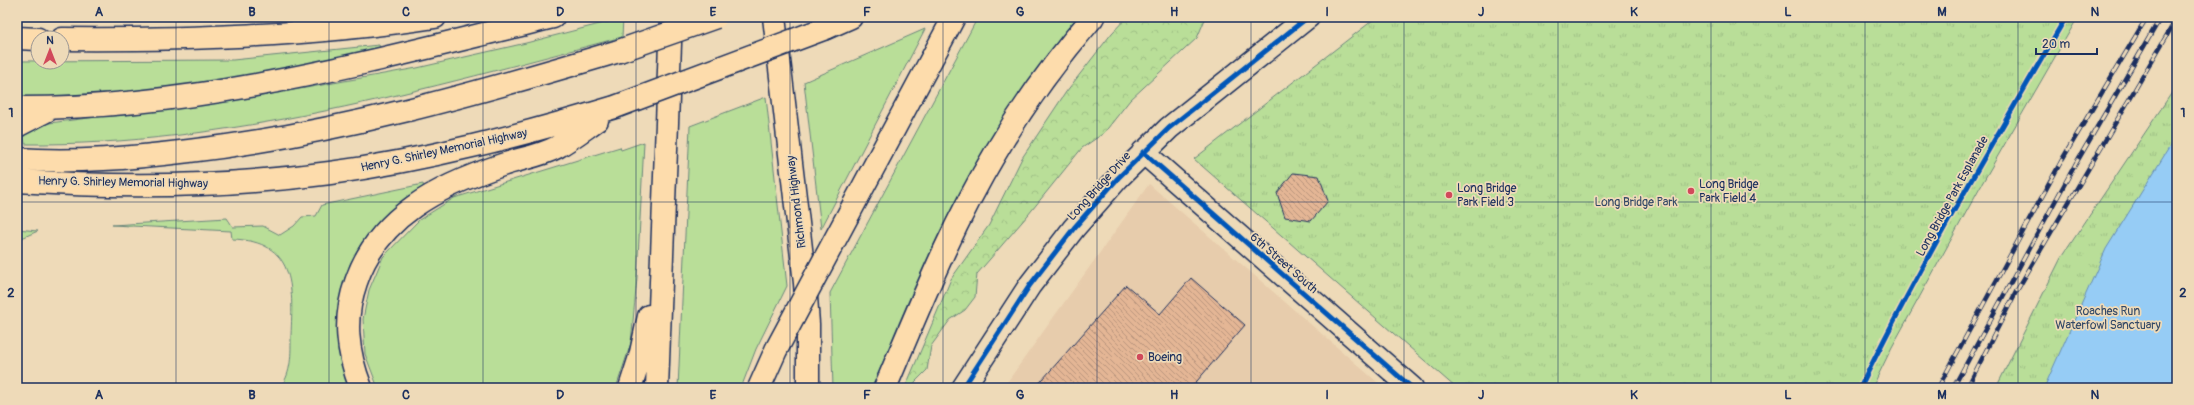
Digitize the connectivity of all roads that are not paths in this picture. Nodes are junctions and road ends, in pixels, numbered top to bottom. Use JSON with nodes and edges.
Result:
{"nodes":[{"id":1,"x":435,"y":17,"type":"edge"},
{"id":2,"x":553,"y":17,"type":"edge"},
{"id":3,"x":671,"y":17,"type":"edge"},
{"id":4,"x":716,"y":17,"type":"edge"},
{"id":5,"x":774,"y":17,"type":"edge"},
{"id":6,"x":851,"y":17,"type":"edge"},
{"id":7,"x":954,"y":17,"type":"edge"},
{"id":8,"x":1093,"y":17,"type":"edge"},
{"id":9,"x":1308,"y":17,"type":"edge"},
{"id":10,"x":17,"y":38,"type":"edge"},
{"id":11,"x":30,"y":38,"type":"edge"},
{"id":12,"x":70,"y":39,"type":"edge"},
{"id":13,"x":615,"y":107,"type":"junction"},
{"id":14,"x":17,"y":108,"type":"edge"},
{"id":15,"x":51,"y":108,"type":"junction"},
{"id":16,"x":17,"y":126,"type":"edge"},
{"id":17,"x":1143,"y":152,"type":"junction"},
{"id":18,"x":20,"y":159,"type":"edge"},
{"id":19,"x":19,"y":181,"type":"edge"},
{"id":20,"x":661,"y":264,"type":"junction"},
{"id":21,"x":361,"y":388,"type":"edge"},
{"id":22,"x":630,"y":388,"type":"edge"},
{"id":23,"x":657,"y":388,"type":"edge"},
{"id":24,"x":760,"y":388,"type":"edge"},
{"id":25,"x":808,"y":388,"type":"edge"},
{"id":26,"x":885,"y":388,"type":"edge"},
{"id":27,"x":962,"y":388,"type":"edge"},
{"id":28,"x":1412,"y":388,"type":"edge"}],
"edges":[{"from":1,"to":12,"type":"highway"},
{"from":2,"to":15,"type":"highway"},
{"from":3,"to":20,"type":"highway"},
{"from":4,"to":18,"type":"highway","bridge":true},
{"from":5,"to":25,"type":"highway","name":"Richmond Highway"},
{"from":6,"to":13,"type":"highway","name":"Henry G. Shirley Memorial Highway","bridge":true},
{"from":7,"to":24,"type":"highway","bridge":true},
{"from":8,"to":26,"type":"highway"},
{"from":9,"to":17,"type":"street","name":"Long Bridge Drive"},
{"from":10,"to":11,"type":"highway"},
{"from":13,"to":19,"type":"highway","name":"Henry G. Shirley Memorial Highway"},
{"from":13,"to":21,"type":"highway"},
{"from":14,"to":15,"type":"highway"},
{"from":15,"to":16,"type":"highway"},
{"from":17,"to":27,"type":"street","name":"Long Bridge Drive"},
{"from":17,"to":28,"type":"street","name":"6th Street South"},
{"from":20,"to":22,"type":"highway"},
{"from":20,"to":23,"type":"highway"}]}
